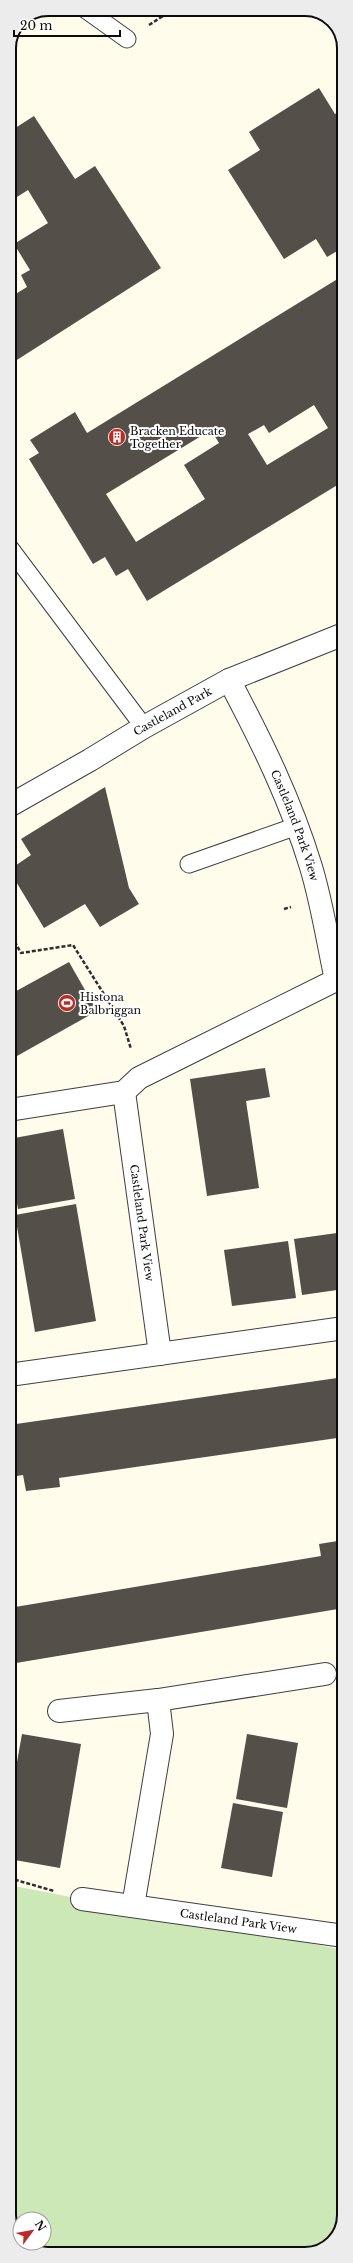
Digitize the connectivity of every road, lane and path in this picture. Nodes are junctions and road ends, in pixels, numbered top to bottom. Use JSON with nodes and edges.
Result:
{"nodes":[{"id":1,"x":95,"y":16,"type":"edge"},
{"id":2,"x":127,"y":38,"type":"dead end"},
{"id":3,"x":16,"y":556,"type":"edge"},
{"id":4,"x":337,"y":637,"type":"edge"},
{"id":5,"x":229,"y":680,"type":"junction"},
{"id":6,"x":144,"y":727,"type":"junction"},
{"id":7,"x":16,"y":802,"type":"edge"},
{"id":8,"x":297,"y":826,"type":"junction"},
{"id":9,"x":189,"y":864,"type":"dead end"},
{"id":10,"x":16,"y":944,"type":"edge"},
{"id":11,"x":337,"y":968,"type":"edge"},
{"id":12,"x":337,"y":982,"type":"edge"},
{"id":13,"x":131,"y":1085,"type":"junction"},
{"id":14,"x":16,"y":1109,"type":"edge"},
{"id":15,"x":337,"y":1329,"type":"edge"},
{"id":16,"x":160,"y":1354,"type":"junction"},
{"id":17,"x":16,"y":1375,"type":"edge"},
{"id":18,"x":325,"y":1674,"type":"dead end"},
{"id":19,"x":158,"y":1700,"type":"junction"},
{"id":20,"x":59,"y":1711,"type":"dead end"},
{"id":21,"x":16,"y":1880,"type":"edge"},
{"id":22,"x":82,"y":1899,"type":"joint"},
{"id":23,"x":134,"y":1906,"type":"junction"},
{"id":24,"x":337,"y":1935,"type":"edge"}],
"edges":[{"from":1,"to":2,"type":"lane"},
{"from":3,"to":6,"type":"lane"},
{"from":4,"to":5,"type":"street","name":"Castleland Park"},
{"from":5,"to":6,"type":"street","name":"Castleland Park"},
{"from":5,"to":8,"type":"street","name":"Castleland Park View"},
{"from":6,"to":7,"type":"street","name":"Castleland Park"},
{"from":8,"to":9,"type":"lane"},
{"from":8,"to":11,"type":"street","name":"Castleland Park View"},
{"from":10,"to":13,"type":"path"},
{"from":12,"to":13,"type":"street","name":"Castleland Park View"},
{"from":13,"to":14,"type":"street","name":"Castleland Park View"},
{"from":13,"to":16,"type":"street","name":"Castleland Park View"},
{"from":15,"to":16,"type":"street"},
{"from":16,"to":17,"type":"street"},
{"from":18,"to":19,"type":"street"},
{"from":19,"to":20,"type":"street"},
{"from":19,"to":23,"type":"street"},
{"from":21,"to":22,"type":"path"},
{"from":22,"to":23,"type":"street","name":"Castleland Park View"},
{"from":23,"to":24,"type":"street","name":"Castleland Park View"}]}
